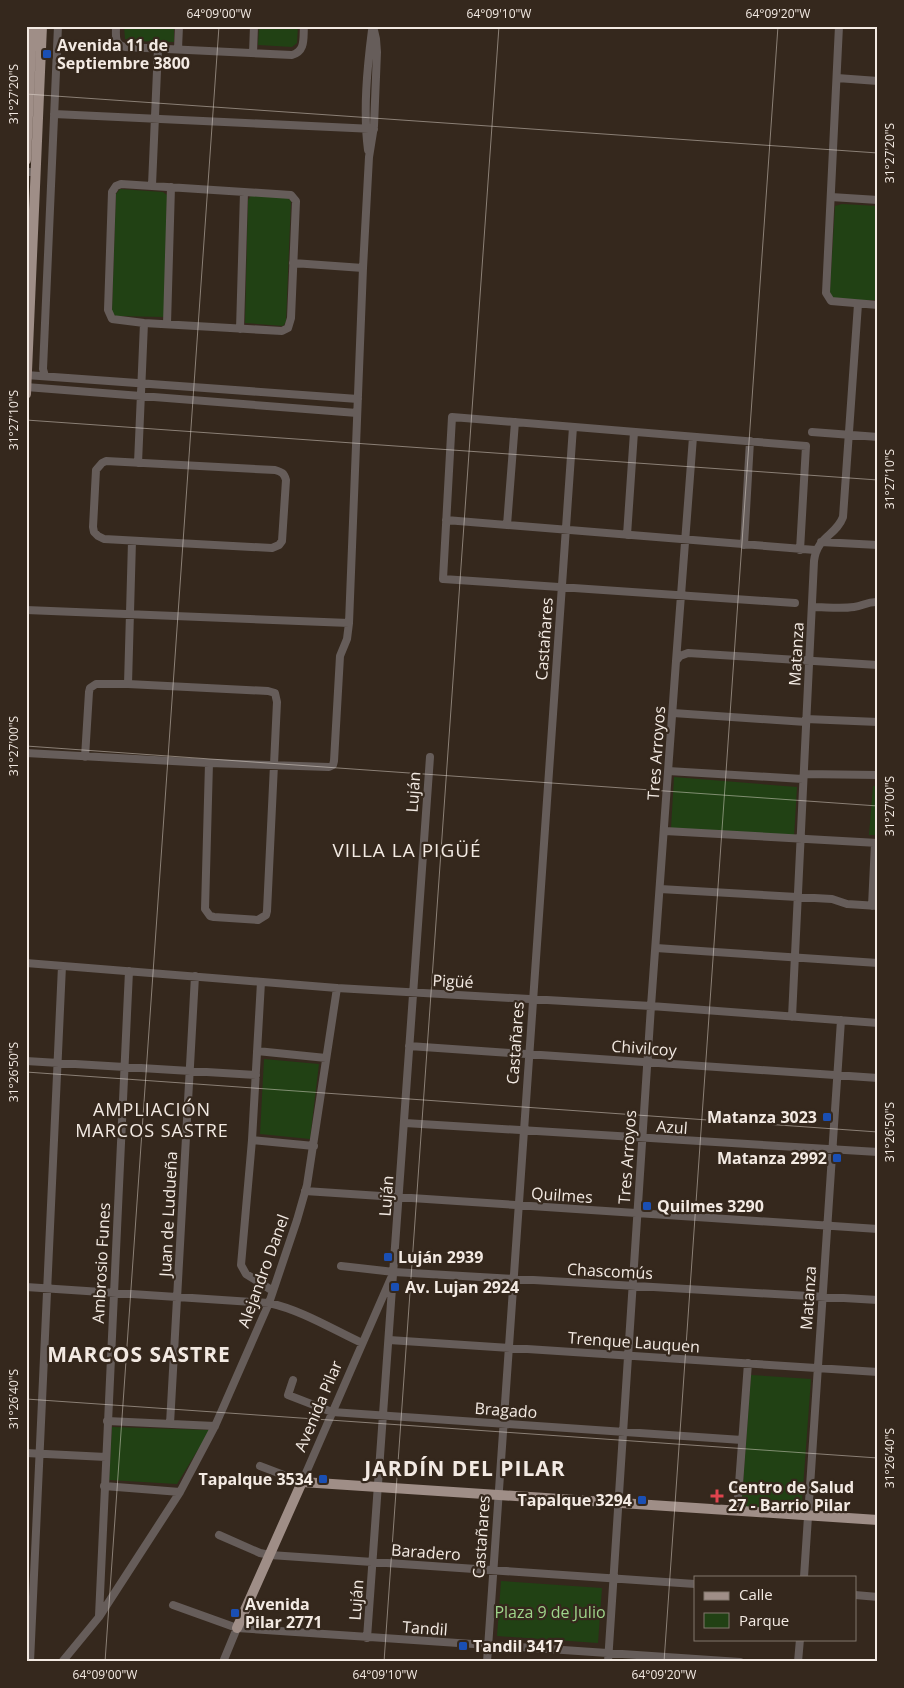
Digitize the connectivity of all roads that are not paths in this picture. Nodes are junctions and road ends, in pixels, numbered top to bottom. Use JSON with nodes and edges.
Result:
{"nodes":[{"id":1,"x":32,"y":26,"type":"edge"},
{"id":2,"x":42,"y":26,"type":"edge"},
{"id":3,"x":58,"y":26,"type":"edge"},
{"id":4,"x":116,"y":26,"type":"edge"},
{"id":5,"x":178,"y":26,"type":"edge"},
{"id":6,"x":254,"y":26,"type":"edge"},
{"id":7,"x":304,"y":26,"type":"edge"},
{"id":8,"x":373,"y":26,"type":"edge"},
{"id":9,"x":839,"y":26,"type":"edge"},
{"id":10,"x":158,"y":48,"type":"junction"},
{"id":11,"x":178,"y":49,"type":"junction"},
{"id":12,"x":253,"y":53,"type":"junction"},
{"id":13,"x":837,"y":78,"type":"junction"},
{"id":14,"x":878,"y":81,"type":"edge"},
{"id":15,"x":54,"y":114,"type":"junction"},
{"id":16,"x":154,"y":118,"type":"junction"},
{"id":17,"x":370,"y":129,"type":"junction"},
{"id":18,"x":26,"y":160,"type":"edge"},
{"id":19,"x":31,"y":172,"type":"edge"},
{"id":20,"x":152,"y":185,"type":"junction"},
{"id":21,"x":171,"y":187,"type":"junction"},
{"id":22,"x":244,"y":192,"type":"junction"},
{"id":23,"x":831,"y":197,"type":"junction"},
{"id":24,"x":878,"y":200,"type":"edge"},
{"id":25,"x":293,"y":263,"type":"junction"},
{"id":26,"x":363,"y":268,"type":"junction"},
{"id":27,"x":858,"y":304,"type":"junction"},
{"id":28,"x":878,"y":305,"type":"edge"},
{"id":29,"x":144,"y":323,"type":"junction"},
{"id":30,"x":167,"y":324,"type":"junction"},
{"id":31,"x":28,"y":325,"type":"edge"},
{"id":32,"x":240,"y":329,"type":"junction"},
{"id":33,"x":27,"y":375,"type":"edge"},
{"id":34,"x":45,"y":376,"type":"junction"},
{"id":35,"x":141,"y":384,"type":"junction"},
{"id":36,"x":26,"y":387,"type":"edge"},
{"id":37,"x":26,"y":394,"type":"edge"},
{"id":38,"x":141,"y":395,"type":"junction"},
{"id":39,"x":358,"y":399,"type":"junction"},
{"id":40,"x":357,"y":413,"type":"junction"},
{"id":41,"x":515,"y":422,"type":"junction"},
{"id":42,"x":573,"y":427,"type":"junction"},
{"id":43,"x":634,"y":432,"type":"junction"},
{"id":44,"x":812,"y":432,"type":"dead end"},
{"id":45,"x":849,"y":435,"type":"junction"},
{"id":46,"x":692,"y":437,"type":"junction"},
{"id":47,"x":878,"y":437,"type":"edge"},
{"id":48,"x":750,"y":441,"type":"junction"},
{"id":49,"x":138,"y":462,"type":"junction"},
{"id":50,"x":446,"y":520,"type":"junction"},
{"id":51,"x":507,"y":526,"type":"junction"},
{"id":52,"x":565,"y":530,"type":"junction"},
{"id":53,"x":627,"y":535,"type":"junction"},
{"id":54,"x":685,"y":540,"type":"junction"},
{"id":55,"x":132,"y":541,"type":"junction"},
{"id":56,"x":821,"y":542,"type":"junction"},
{"id":57,"x":744,"y":545,"type":"junction"},
{"id":58,"x":878,"y":545,"type":"edge"},
{"id":59,"x":800,"y":550,"type":"junction"},
{"id":60,"x":815,"y":550,"type":"junction"},
{"id":61,"x":561,"y":587,"type":"junction"},
{"id":62,"x":681,"y":595,"type":"junction"},
{"id":63,"x":878,"y":602,"type":"edge"},
{"id":64,"x":795,"y":603,"type":"dead end"},
{"id":65,"x":812,"y":606,"type":"junction"},
{"id":66,"x":26,"y":610,"type":"edge"},
{"id":67,"x":130,"y":614,"type":"junction"},
{"id":68,"x":349,"y":623,"type":"junction"},
{"id":69,"x":678,"y":659,"type":"junction"},
{"id":70,"x":809,"y":661,"type":"junction"},
{"id":71,"x":878,"y":665,"type":"edge"},
{"id":72,"x":128,"y":684,"type":"junction"},
{"id":73,"x":673,"y":713,"type":"junction"},
{"id":74,"x":806,"y":721,"type":"junction"},
{"id":75,"x":878,"y":722,"type":"edge"},
{"id":76,"x":26,"y":753,"type":"edge"},
{"id":77,"x":430,"y":756,"type":"dead end"},
{"id":78,"x":85,"y":757,"type":"junction"},
{"id":79,"x":209,"y":764,"type":"junction"},
{"id":80,"x":274,"y":766,"type":"junction"},
{"id":81,"x":668,"y":771,"type":"junction"},
{"id":82,"x":878,"y":775,"type":"edge"},
{"id":83,"x":804,"y":776,"type":"junction"},
{"id":84,"x":665,"y":831,"type":"junction"},
{"id":85,"x":800,"y":839,"type":"junction"},
{"id":86,"x":876,"y":843,"type":"edge"},
{"id":87,"x":660,"y":889,"type":"junction"},
{"id":88,"x":798,"y":898,"type":"junction"},
{"id":89,"x":875,"y":906,"type":"edge"},
{"id":90,"x":656,"y":948,"type":"junction"},
{"id":91,"x":795,"y":956,"type":"junction"},
{"id":92,"x":26,"y":962,"type":"edge"},
{"id":93,"x":878,"y":963,"type":"edge"},
{"id":94,"x":62,"y":966,"type":"junction"},
{"id":95,"x":129,"y":971,"type":"junction"},
{"id":96,"x":195,"y":976,"type":"junction"},
{"id":97,"x":261,"y":982,"type":"junction"},
{"id":98,"x":337,"y":988,"type":"junction"},
{"id":99,"x":413,"y":992,"type":"junction"},
{"id":100,"x":532,"y":1000,"type":"junction"},
{"id":101,"x":651,"y":1006,"type":"junction"},
{"id":102,"x":792,"y":1017,"type":"junction"},
{"id":103,"x":841,"y":1020,"type":"junction"},
{"id":104,"x":878,"y":1023,"type":"edge"},
{"id":105,"x":409,"y":1046,"type":"junction"},
{"id":106,"x":257,"y":1051,"type":"junction"},
{"id":107,"x":528,"y":1054,"type":"junction"},
{"id":108,"x":326,"y":1058,"type":"junction"},
{"id":109,"x":26,"y":1061,"type":"edge"},
{"id":110,"x":647,"y":1062,"type":"junction"},
{"id":111,"x":58,"y":1063,"type":"junction"},
{"id":112,"x":124,"y":1067,"type":"junction"},
{"id":113,"x":190,"y":1071,"type":"junction"},
{"id":114,"x":256,"y":1075,"type":"junction"},
{"id":115,"x":837,"y":1075,"type":"junction"},
{"id":116,"x":878,"y":1078,"type":"edge"},
{"id":117,"x":405,"y":1123,"type":"junction"},
{"id":118,"x":523,"y":1131,"type":"junction"},
{"id":119,"x":642,"y":1138,"type":"junction"},
{"id":120,"x":252,"y":1140,"type":"junction"},
{"id":121,"x":314,"y":1146,"type":"junction"},
{"id":122,"x":832,"y":1150,"type":"junction"},
{"id":123,"x":878,"y":1152,"type":"edge"},
{"id":124,"x":305,"y":1191,"type":"junction"},
{"id":125,"x":399,"y":1196,"type":"junction"},
{"id":126,"x":518,"y":1205,"type":"junction"},
{"id":127,"x":637,"y":1214,"type":"junction"},
{"id":128,"x":827,"y":1226,"type":"junction"},
{"id":129,"x":878,"y":1229,"type":"edge"},
{"id":130,"x":341,"y":1266,"type":"dead end"},
{"id":131,"x":394,"y":1272,"type":"junction"},
{"id":132,"x":513,"y":1279,"type":"junction"},
{"id":133,"x":632,"y":1286,"type":"junction"},
{"id":134,"x":26,"y":1287,"type":"edge"},
{"id":135,"x":47,"y":1289,"type":"junction"},
{"id":136,"x":273,"y":1292,"type":"junction"},
{"id":137,"x":113,"y":1293,"type":"junction"},
{"id":138,"x":177,"y":1297,"type":"junction"},
{"id":139,"x":822,"y":1297,"type":"junction"},
{"id":140,"x":878,"y":1300,"type":"edge"},
{"id":141,"x":269,"y":1303,"type":"junction"},
{"id":142,"x":389,"y":1340,"type":"junction"},
{"id":143,"x":362,"y":1343,"type":"junction"},
{"id":144,"x":508,"y":1348,"type":"junction"},
{"id":145,"x":628,"y":1355,"type":"junction"},
{"id":146,"x":748,"y":1363,"type":"junction"},
{"id":147,"x":818,"y":1368,"type":"junction"},
{"id":148,"x":878,"y":1372,"type":"edge"},
{"id":149,"x":293,"y":1380,"type":"dead end"},
{"id":150,"x":332,"y":1412,"type":"junction"},
{"id":151,"x":383,"y":1416,"type":"junction"},
{"id":152,"x":107,"y":1421,"type":"junction"},
{"id":153,"x":170,"y":1424,"type":"junction"},
{"id":154,"x":503,"y":1424,"type":"junction"},
{"id":155,"x":215,"y":1426,"type":"junction"},
{"id":156,"x":623,"y":1431,"type":"junction"},
{"id":157,"x":742,"y":1440,"type":"junction"},
{"id":158,"x":26,"y":1453,"type":"edge"},
{"id":159,"x":40,"y":1454,"type":"junction"},
{"id":160,"x":106,"y":1457,"type":"junction"},
{"id":161,"x":260,"y":1466,"type":"dead end"},
{"id":162,"x":302,"y":1482,"type":"junction"},
{"id":163,"x":104,"y":1486,"type":"junction"},
{"id":164,"x":378,"y":1487,"type":"junction"},
{"id":165,"x":180,"y":1492,"type":"junction"},
{"id":166,"x":498,"y":1495,"type":"junction"},
{"id":167,"x":619,"y":1503,"type":"junction"},
{"id":168,"x":737,"y":1511,"type":"junction"},
{"id":169,"x":878,"y":1514,"type":"edge"},
{"id":170,"x":808,"y":1515,"type":"junction"},
{"id":171,"x":878,"y":1520,"type":"edge"},
{"id":172,"x":219,"y":1535,"type":"dead end"},
{"id":173,"x":270,"y":1555,"type":"junction"},
{"id":174,"x":373,"y":1562,"type":"junction"},
{"id":175,"x":493,"y":1570,"type":"junction"},
{"id":176,"x":804,"y":1576,"type":"edge"},
{"id":177,"x":614,"y":1579,"type":"junction"},
{"id":178,"x":694,"y":1584,"type":"edge"},
{"id":179,"x":856,"y":1595,"type":"edge"},
{"id":180,"x":878,"y":1597,"type":"edge"},
{"id":181,"x":173,"y":1605,"type":"dead end"},
{"id":182,"x":99,"y":1617,"type":"junction"},
{"id":183,"x":238,"y":1628,"type":"junction"},
{"id":184,"x":367,"y":1638,"type":"junction"},
{"id":185,"x":800,"y":1640,"type":"edge"},
{"id":186,"x":488,"y":1646,"type":"junction"},
{"id":187,"x":609,"y":1658,"type":"edge"},
{"id":188,"x":30,"y":1662,"type":"edge"},
{"id":189,"x":62,"y":1662,"type":"edge"},
{"id":190,"x":223,"y":1662,"type":"edge"},
{"id":191,"x":487,"y":1662,"type":"edge"},
{"id":192,"x":740,"y":1662,"type":"edge"},
{"id":193,"x":798,"y":1662,"type":"edge"}],
"edges":[{"from":1,"to":18,"type":"main road"},
{"from":2,"to":19,"type":"main road"},
{"from":3,"to":15,"type":"street"},
{"from":4,"to":10,"type":"street"},
{"from":5,"to":11,"type":"street"},
{"from":6,"to":12,"type":"street"},
{"from":7,"to":12,"type":"street"},
{"from":8,"to":17,"type":"street"},
{"from":9,"to":13,"type":"street"},
{"from":10,"to":11,"type":"street"},
{"from":10,"to":16,"type":"street"},
{"from":11,"to":12,"type":"street"},
{"from":13,"to":14,"type":"street"},
{"from":13,"to":23,"type":"street"},
{"from":15,"to":16,"type":"street"},
{"from":15,"to":34,"type":"street"},
{"from":16,"to":17,"type":"street"},
{"from":16,"to":20,"type":"street"},
{"from":17,"to":26,"type":"street"},
{"from":19,"to":31,"type":"main road"},
{"from":20,"to":21,"type":"street"},
{"from":20,"to":29,"type":"street"},
{"from":21,"to":22,"type":"street"},
{"from":21,"to":30,"type":"street"},
{"from":22,"to":25,"type":"street"},
{"from":22,"to":32,"type":"street"},
{"from":23,"to":24,"type":"street"},
{"from":23,"to":27,"type":"street"},
{"from":25,"to":26,"type":"street"},
{"from":25,"to":32,"type":"street"},
{"from":26,"to":39,"type":"street"},
{"from":27,"to":28,"type":"street"},
{"from":27,"to":45,"type":"street"},
{"from":29,"to":30,"type":"street"},
{"from":29,"to":35,"type":"street"},
{"from":30,"to":32,"type":"street"},
{"from":31,"to":33,"type":"main road"},
{"from":33,"to":34,"type":"street"},
{"from":33,"to":36,"type":"main road"},
{"from":34,"to":35,"type":"street"},
{"from":35,"to":38,"type":"street"},
{"from":35,"to":39,"type":"street"},
{"from":36,"to":37,"type":"main road"},
{"from":36,"to":38,"type":"street"},
{"from":38,"to":40,"type":"street"},
{"from":38,"to":49,"type":"street"},
{"from":39,"to":40,"type":"street"},
{"from":40,"to":68,"type":"street"},
{"from":41,"to":42,"type":"street"},
{"from":41,"to":50,"type":"street"},
{"from":41,"to":51,"type":"street"},
{"from":42,"to":43,"type":"street"},
{"from":42,"to":52,"type":"street","name":"Castañares"},
{"from":43,"to":46,"type":"street"},
{"from":43,"to":53,"type":"street"},
{"from":44,"to":45,"type":"street"},
{"from":45,"to":47,"type":"street"},
{"from":45,"to":56,"type":"street"},
{"from":46,"to":48,"type":"street"},
{"from":46,"to":54,"type":"street","name":"Tres Arroyos"},
{"from":48,"to":57,"type":"street"},
{"from":48,"to":59,"type":"street"},
{"from":49,"to":55,"type":"street"},
{"from":49,"to":55,"type":"street"},
{"from":50,"to":51,"type":"street"},
{"from":50,"to":61,"type":"street"},
{"from":51,"to":52,"type":"street"},
{"from":52,"to":53,"type":"street"},
{"from":52,"to":61,"type":"street","name":"Castañares"},
{"from":53,"to":54,"type":"street"},
{"from":54,"to":57,"type":"street"},
{"from":54,"to":62,"type":"street","name":"Tres Arroyos"},
{"from":55,"to":67,"type":"street"},
{"from":56,"to":58,"type":"street"},
{"from":56,"to":60,"type":"street"},
{"from":57,"to":59,"type":"street"},
{"from":59,"to":60,"type":"street"},
{"from":60,"to":65,"type":"street","name":"Matanza"},
{"from":61,"to":62,"type":"street"},
{"from":61,"to":100,"type":"street","name":"Castañares"},
{"from":62,"to":64,"type":"street"},
{"from":62,"to":69,"type":"street","name":"Tres Arroyos"},
{"from":63,"to":65,"type":"street"},
{"from":65,"to":70,"type":"street","name":"Matanza"},
{"from":66,"to":67,"type":"street"},
{"from":67,"to":68,"type":"street"},
{"from":67,"to":72,"type":"street"},
{"from":68,"to":80,"type":"street"},
{"from":69,"to":70,"type":"street"},
{"from":69,"to":73,"type":"street","name":"Tres Arroyos"},
{"from":70,"to":71,"type":"street"},
{"from":70,"to":74,"type":"street","name":"Matanza"},
{"from":72,"to":78,"type":"street"},
{"from":72,"to":80,"type":"street"},
{"from":73,"to":74,"type":"street"},
{"from":73,"to":81,"type":"street","name":"Tres Arroyos"},
{"from":74,"to":75,"type":"street"},
{"from":74,"to":83,"type":"street","name":"Matanza"},
{"from":76,"to":78,"type":"street"},
{"from":77,"to":99,"type":"street","name":"Luján"},
{"from":78,"to":79,"type":"street"},
{"from":79,"to":80,"type":"street"},
{"from":79,"to":80,"type":"street"},
{"from":81,"to":83,"type":"street"},
{"from":81,"to":84,"type":"street","name":"Tres Arroyos"},
{"from":82,"to":83,"type":"street"},
{"from":83,"to":85,"type":"street","name":"Matanza"},
{"from":84,"to":85,"type":"street"},
{"from":84,"to":87,"type":"street","name":"Tres Arroyos"},
{"from":85,"to":86,"type":"street"},
{"from":85,"to":88,"type":"street","name":"Matanza"},
{"from":86,"to":89,"type":"street"},
{"from":87,"to":88,"type":"street"},
{"from":87,"to":90,"type":"street","name":"Tres Arroyos"},
{"from":88,"to":89,"type":"street"},
{"from":88,"to":91,"type":"street","name":"Matanza"},
{"from":90,"to":91,"type":"street"},
{"from":90,"to":101,"type":"street","name":"Tres Arroyos"},
{"from":91,"to":93,"type":"street"},
{"from":91,"to":102,"type":"street","name":"Matanza"},
{"from":92,"to":94,"type":"street","name":"Pigüé"},
{"from":94,"to":95,"type":"street","name":"Pigüé"},
{"from":94,"to":111,"type":"street"},
{"from":95,"to":96,"type":"street","name":"Pigüé"},
{"from":95,"to":112,"type":"street","name":"Ambrosio Funes"},
{"from":96,"to":97,"type":"street","name":"Pigüé"},
{"from":96,"to":113,"type":"street","name":"Juan de Ludueña"},
{"from":97,"to":98,"type":"street","name":"Pigüé"},
{"from":97,"to":106,"type":"street"},
{"from":98,"to":99,"type":"street","name":"Pigüé"},
{"from":98,"to":108,"type":"street","name":"Alejandro Danel"},
{"from":99,"to":100,"type":"street","name":"Pigüé"},
{"from":99,"to":105,"type":"street","name":"Luján"},
{"from":100,"to":101,"type":"street","name":"Pigüé"},
{"from":100,"to":107,"type":"street","name":"Castañares"},
{"from":101,"to":102,"type":"street","name":"Pigüé"},
{"from":101,"to":110,"type":"street","name":"Tres Arroyos"},
{"from":102,"to":103,"type":"street","name":"Pigüé"},
{"from":103,"to":104,"type":"street","name":"Pigüé"},
{"from":103,"to":115,"type":"street","name":"Matanza"},
{"from":105,"to":107,"type":"street","name":"Chivilcoy"},
{"from":105,"to":117,"type":"street","name":"Luján"},
{"from":106,"to":108,"type":"street"},
{"from":106,"to":114,"type":"street"},
{"from":107,"to":110,"type":"street","name":"Chivilcoy"},
{"from":107,"to":118,"type":"street","name":"Castañares"},
{"from":108,"to":121,"type":"street","name":"Alejandro Danel"},
{"from":109,"to":111,"type":"street"},
{"from":110,"to":115,"type":"street","name":"Chivilcoy"},
{"from":110,"to":119,"type":"street","name":"Tres Arroyos"},
{"from":111,"to":112,"type":"street"},
{"from":111,"to":135,"type":"street"},
{"from":112,"to":113,"type":"street"},
{"from":112,"to":137,"type":"street","name":"Ambrosio Funes"},
{"from":113,"to":114,"type":"street"},
{"from":113,"to":138,"type":"street","name":"Juan de Ludueña"},
{"from":114,"to":120,"type":"street"},
{"from":115,"to":116,"type":"street","name":"Chivilcoy"},
{"from":115,"to":122,"type":"street","name":"Matanza"},
{"from":117,"to":118,"type":"street","name":"Azul"},
{"from":117,"to":125,"type":"street","name":"Luján"},
{"from":118,"to":119,"type":"street","name":"Azul"},
{"from":118,"to":126,"type":"street","name":"Castañares"},
{"from":119,"to":122,"type":"street","name":"Azul"},
{"from":119,"to":127,"type":"street","name":"Tres Arroyos"},
{"from":120,"to":121,"type":"street"},
{"from":120,"to":136,"type":"street"},
{"from":121,"to":124,"type":"street","name":"Alejandro Danel"},
{"from":122,"to":123,"type":"street","name":"Azul"},
{"from":122,"to":128,"type":"street","name":"Matanza"},
{"from":124,"to":125,"type":"street","name":"Quilmes"},
{"from":124,"to":136,"type":"street","name":"Alejandro Danel"},
{"from":125,"to":126,"type":"street","name":"Quilmes"},
{"from":125,"to":131,"type":"street","name":"Luján"},
{"from":126,"to":127,"type":"street","name":"Quilmes"},
{"from":126,"to":132,"type":"street","name":"Castañares"},
{"from":127,"to":128,"type":"street","name":"Quilmes"},
{"from":127,"to":133,"type":"street","name":"Tres Arroyos"},
{"from":128,"to":129,"type":"street","name":"Quilmes"},
{"from":128,"to":139,"type":"street","name":"Matanza"},
{"from":130,"to":131,"type":"street","name":"Chascomús"},
{"from":131,"to":132,"type":"street","name":"Chascomús"},
{"from":131,"to":142,"type":"street","name":"Luján"},
{"from":131,"to":143,"type":"street","name":"Avenida Pilar"},
{"from":132,"to":133,"type":"street","name":"Chascomús"},
{"from":132,"to":144,"type":"street","name":"Castañares"},
{"from":133,"to":139,"type":"street","name":"Chascomús"},
{"from":133,"to":145,"type":"street","name":"Tres Arroyos"},
{"from":134,"to":135,"type":"street"},
{"from":135,"to":137,"type":"street"},
{"from":135,"to":159,"type":"street"},
{"from":136,"to":141,"type":"street","name":"Alejandro Danel"},
{"from":137,"to":138,"type":"street"},
{"from":137,"to":152,"type":"street","name":"Ambrosio Funes"},
{"from":138,"to":141,"type":"street"},
{"from":138,"to":153,"type":"street","name":"Juan de Ludueña"},
{"from":139,"to":140,"type":"street","name":"Chascomús"},
{"from":139,"to":147,"type":"street","name":"Matanza"},
{"from":141,"to":143,"type":"street"},
{"from":141,"to":155,"type":"street","name":"Alejandro Danel"},
{"from":142,"to":144,"type":"street","name":"Trenque Lauquen"},
{"from":142,"to":151,"type":"street","name":"Luján"},
{"from":143,"to":150,"type":"street","name":"Avenida Pilar"},
{"from":144,"to":145,"type":"street","name":"Trenque Lauquen"},
{"from":144,"to":154,"type":"street","name":"Castañares"},
{"from":145,"to":146,"type":"street","name":"Trenque Lauquen"},
{"from":145,"to":156,"type":"street","name":"Tres Arroyos"},
{"from":146,"to":147,"type":"street","name":"Trenque Lauquen"},
{"from":146,"to":157,"type":"street"},
{"from":147,"to":148,"type":"street","name":"Trenque Lauquen"},
{"from":147,"to":170,"type":"street","name":"Matanza"},
{"from":149,"to":150,"type":"street","name":"Bragado"},
{"from":150,"to":151,"type":"street","name":"Bragado"},
{"from":150,"to":162,"type":"street","name":"Avenida Pilar"},
{"from":151,"to":154,"type":"street","name":"Bragado"},
{"from":151,"to":164,"type":"street","name":"Luján"},
{"from":152,"to":153,"type":"street"},
{"from":152,"to":160,"type":"street","name":"Ambrosio Funes"},
{"from":153,"to":155,"type":"street"},
{"from":154,"to":156,"type":"street","name":"Bragado"},
{"from":154,"to":166,"type":"street","name":"Castañares"},
{"from":155,"to":165,"type":"street","name":"Alejandro Danel"},
{"from":156,"to":157,"type":"street","name":"Bragado"},
{"from":156,"to":167,"type":"street","name":"Tres Arroyos"},
{"from":157,"to":168,"type":"street"},
{"from":158,"to":159,"type":"street"},
{"from":159,"to":160,"type":"street"},
{"from":159,"to":188,"type":"street"},
{"from":160,"to":163,"type":"street","name":"Ambrosio Funes"},
{"from":161,"to":162,"type":"street"},
{"from":162,"to":164,"type":"main road"},
{"from":162,"to":173,"type":"main road","name":"Avenida Pilar"},
{"from":163,"to":165,"type":"street"},
{"from":163,"to":182,"type":"street","name":"Ambrosio Funes"},
{"from":164,"to":166,"type":"main road"},
{"from":164,"to":174,"type":"street","name":"Luján"},
{"from":165,"to":182,"type":"street","name":"Alejandro Danel"},
{"from":166,"to":167,"type":"main road"},
{"from":166,"to":175,"type":"street","name":"Castañares"},
{"from":167,"to":168,"type":"main road"},
{"from":167,"to":177,"type":"street","name":"Tres Arroyos"},
{"from":168,"to":170,"type":"main road"},
{"from":169,"to":171,"type":"street"},
{"from":170,"to":171,"type":"main road"},
{"from":170,"to":176,"type":"street","name":"Matanza"},
{"from":172,"to":173,"type":"street","name":"Baradero"},
{"from":173,"to":174,"type":"street","name":"Baradero"},
{"from":173,"to":183,"type":"main road","name":"Avenida Pilar"},
{"from":174,"to":175,"type":"street","name":"Baradero"},
{"from":174,"to":184,"type":"street","name":"Luján"},
{"from":175,"to":177,"type":"street","name":"Baradero"},
{"from":175,"to":186,"type":"street","name":"Castañares"},
{"from":177,"to":178,"type":"street","name":"Baradero"},
{"from":177,"to":187,"type":"street","name":"Tres Arroyos"},
{"from":179,"to":180,"type":"street"},
{"from":181,"to":183,"type":"street","name":"Tandil"},
{"from":182,"to":189,"type":"street","name":"Alejandro Danel"},
{"from":183,"to":184,"type":"street","name":"Tandil"},
{"from":183,"to":190,"type":"street","name":"Avenida Pilar"},
{"from":184,"to":186,"type":"street","name":"Tandil"},
{"from":185,"to":193,"type":"street"},
{"from":186,"to":187,"type":"street","name":"Tandil"},
{"from":186,"to":191,"type":"street","name":"Castañares"},
{"from":187,"to":192,"type":"street","name":"Tandil"}]}
